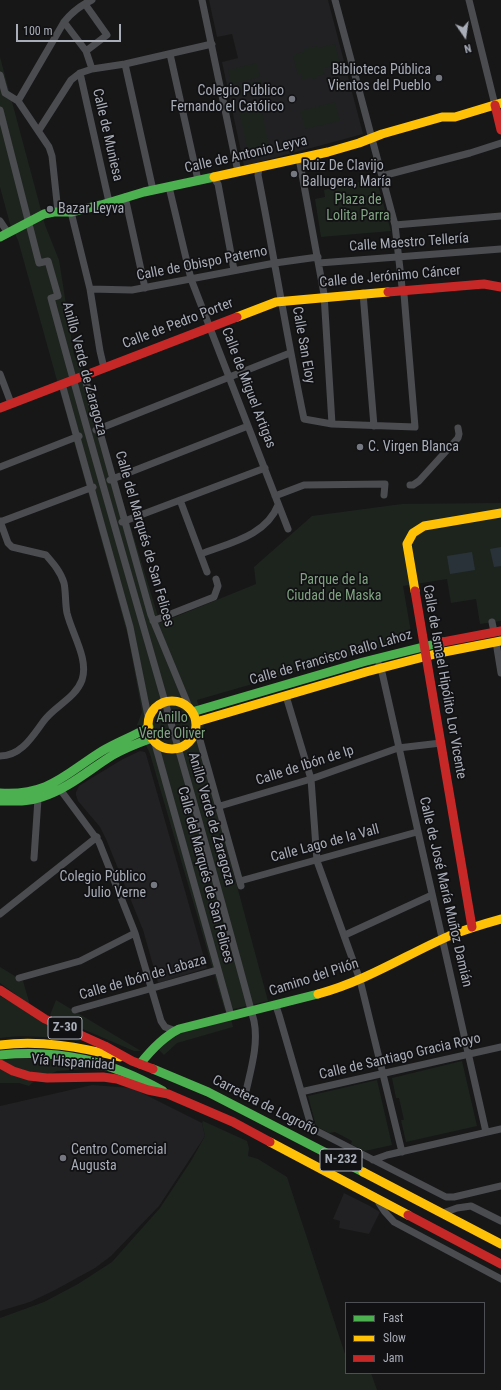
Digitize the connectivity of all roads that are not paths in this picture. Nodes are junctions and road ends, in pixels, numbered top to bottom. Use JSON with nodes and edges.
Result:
{"nodes":[{"id":1,"x":92,"y":0,"type":"edge"},
{"id":2,"x":202,"y":0,"type":"edge"},
{"id":3,"x":335,"y":0,"type":"edge"},
{"id":4,"x":469,"y":0,"type":"edge"},
{"id":5,"x":85,"y":4,"type":"junction"},
{"id":6,"x":64,"y":22,"type":"junction"},
{"id":7,"x":212,"y":44,"type":"junction"},
{"id":8,"x":86,"y":51,"type":"junction"},
{"id":9,"x":170,"y":54,"type":"junction"},
{"id":10,"x":125,"y":64,"type":"junction"},
{"id":11,"x":92,"y":69,"type":"junction"},
{"id":12,"x":80,"y":73,"type":"junction"},
{"id":13,"x":0,"y":75,"type":"edge"},
{"id":14,"x":3,"y":93,"type":"edge"},
{"id":15,"x":18,"y":101,"type":"junction"},
{"id":16,"x":498,"y":104,"type":"edge"},
{"id":17,"x":0,"y":110,"type":"edge"},
{"id":18,"x":39,"y":130,"type":"junction"},
{"id":19,"x":501,"y":130,"type":"edge"},
{"id":20,"x":372,"y":138,"type":"junction"},
{"id":21,"x":501,"y":143,"type":"edge"},
{"id":22,"x":299,"y":158,"type":"junction"},
{"id":23,"x":260,"y":167,"type":"junction"},
{"id":24,"x":238,"y":172,"type":"junction"},
{"id":25,"x":382,"y":176,"type":"junction"},
{"id":26,"x":213,"y":177,"type":"junction"},
{"id":27,"x":198,"y":180,"type":"junction"},
{"id":28,"x":169,"y":187,"type":"junction"},
{"id":29,"x":153,"y":190,"type":"junction"},
{"id":30,"x":125,"y":197,"type":"junction"},
{"id":31,"x":109,"y":202,"type":"junction"},
{"id":32,"x":58,"y":212,"type":"junction"},
{"id":33,"x":71,"y":212,"type":"junction"},
{"id":34,"x":501,"y":216,"type":"edge"},
{"id":35,"x":0,"y":221,"type":"edge"},
{"id":36,"x":28,"y":222,"type":"junction"},
{"id":37,"x":395,"y":225,"type":"junction"},
{"id":38,"x":4,"y":235,"type":"edge"},
{"id":39,"x":501,"y":249,"type":"edge"},
{"id":40,"x":399,"y":257,"type":"junction"},
{"id":41,"x":318,"y":260,"type":"junction"},
{"id":42,"x":275,"y":263,"type":"junction"},
{"id":43,"x":234,"y":270,"type":"junction"},
{"id":44,"x":191,"y":279,"type":"junction"},
{"id":45,"x":501,"y":287,"type":"edge"},
{"id":46,"x":146,"y":288,"type":"junction"},
{"id":47,"x":90,"y":289,"type":"junction"},
{"id":48,"x":403,"y":290,"type":"junction"},
{"id":49,"x":364,"y":293,"type":"junction"},
{"id":50,"x":324,"y":297,"type":"junction"},
{"id":51,"x":282,"y":301,"type":"junction"},
{"id":52,"x":210,"y":327,"type":"junction"},
{"id":53,"x":290,"y":353,"type":"junction"},
{"id":54,"x":104,"y":368,"type":"junction"},
{"id":55,"x":0,"y":374,"type":"edge"},
{"id":56,"x":84,"y":375,"type":"junction"},
{"id":57,"x":229,"y":378,"type":"junction"},
{"id":58,"x":73,"y":379,"type":"junction"},
{"id":59,"x":62,"y":384,"type":"junction"},
{"id":60,"x":11,"y":403,"type":"junction"},
{"id":61,"x":0,"y":408,"type":"edge"},
{"id":62,"x":332,"y":424,"type":"junction"},
{"id":63,"x":248,"y":426,"type":"junction"},
{"id":64,"x":374,"y":426,"type":"junction"},
{"id":65,"x":458,"y":428,"type":"dead end"},
{"id":66,"x":97,"y":430,"type":"junction"},
{"id":67,"x":78,"y":436,"type":"junction"},
{"id":68,"x":0,"y":467,"type":"edge"},
{"id":69,"x":265,"y":468,"type":"junction"},
{"id":70,"x":111,"y":480,"type":"junction"},
{"id":71,"x":410,"y":485,"type":"dead end"},
{"id":72,"x":92,"y":487,"type":"junction"},
{"id":73,"x":384,"y":495,"type":"dead end"},
{"id":74,"x":275,"y":496,"type":"junction"},
{"id":75,"x":180,"y":500,"type":"junction"},
{"id":76,"x":278,"y":505,"type":"junction"},
{"id":77,"x":501,"y":513,"type":"edge"},
{"id":78,"x":0,"y":521,"type":"edge"},
{"id":79,"x":123,"y":522,"type":"junction"},
{"id":80,"x":288,"y":529,"type":"dead end"},
{"id":81,"x":201,"y":554,"type":"junction"},
{"id":82,"x":207,"y":572,"type":"dead end"},
{"id":83,"x":216,"y":579,"type":"dead end"},
{"id":84,"x":153,"y":621,"type":"junction"},
{"id":85,"x":492,"y":622,"type":"dead end"},
{"id":86,"x":498,"y":631,"type":"edge"},
{"id":87,"x":498,"y":641,"type":"edge"},
{"id":88,"x":424,"y":646,"type":"junction"},
{"id":89,"x":426,"y":656,"type":"junction"},
{"id":90,"x":375,"y":659,"type":"junction"},
{"id":91,"x":381,"y":668,"type":"junction"},
{"id":92,"x":501,"y":673,"type":"edge"},
{"id":93,"x":286,"y":696,"type":"junction"},
{"id":94,"x":166,"y":702,"type":"junction"},
{"id":95,"x":191,"y":710,"type":"junction"},
{"id":96,"x":149,"y":724,"type":"junction"},
{"id":97,"x":196,"y":724,"type":"junction"},
{"id":98,"x":153,"y":739,"type":"junction"},
{"id":99,"x":440,"y":743,"type":"junction"},
{"id":100,"x":178,"y":748,"type":"junction"},
{"id":101,"x":398,"y":748,"type":"junction"},
{"id":102,"x":0,"y":756,"type":"edge"},
{"id":103,"x":310,"y":779,"type":"junction"},
{"id":104,"x":50,"y":786,"type":"junction"},
{"id":105,"x":60,"y":790,"type":"junction"},
{"id":106,"x":0,"y":793,"type":"edge"},
{"id":107,"x":38,"y":799,"type":"junction"},
{"id":108,"x":0,"y":801,"type":"edge"},
{"id":109,"x":220,"y":806,"type":"junction"},
{"id":110,"x":417,"y":832,"type":"junction"},
{"id":111,"x":97,"y":837,"type":"junction"},
{"id":112,"x":34,"y":858,"type":"dead end"},
{"id":113,"x":316,"y":861,"type":"junction"},
{"id":114,"x":432,"y":895,"type":"junction"},
{"id":115,"x":0,"y":914,"type":"edge"},
{"id":116,"x":501,"y":919,"type":"edge"},
{"id":117,"x":472,"y":927,"type":"junction"},
{"id":118,"x":135,"y":933,"type":"junction"},
{"id":119,"x":344,"y":935,"type":"junction"},
{"id":120,"x":442,"y":939,"type":"junction"},
{"id":121,"x":217,"y":970,"type":"junction"},
{"id":122,"x":19,"y":978,"type":"dead end"},
{"id":123,"x":360,"y":980,"type":"junction"},
{"id":124,"x":151,"y":989,"type":"junction"},
{"id":125,"x":0,"y":990,"type":"edge"},
{"id":126,"x":276,"y":1006,"type":"junction"},
{"id":127,"x":75,"y":1010,"type":"dead end"},
{"id":128,"x":251,"y":1012,"type":"junction"},
{"id":129,"x":231,"y":1016,"type":"junction"},
{"id":130,"x":176,"y":1030,"type":"junction"},
{"id":131,"x":0,"y":1045,"type":"edge"},
{"id":132,"x":501,"y":1047,"type":"edge"},
{"id":133,"x":0,"y":1055,"type":"edge"},
{"id":134,"x":468,"y":1055,"type":"junction"},
{"id":135,"x":136,"y":1062,"type":"junction"},
{"id":136,"x":0,"y":1064,"type":"edge"},
{"id":137,"x":384,"y":1074,"type":"junction"},
{"id":138,"x":305,"y":1091,"type":"dead end"},
{"id":139,"x":168,"y":1094,"type":"junction"},
{"id":140,"x":245,"y":1096,"type":"dead end"},
{"id":141,"x":501,"y":1129,"type":"edge"},
{"id":142,"x":486,"y":1132,"type":"junction"},
{"id":143,"x":402,"y":1152,"type":"junction"},
{"id":144,"x":373,"y":1160,"type":"junction"},
{"id":145,"x":501,"y":1186,"type":"edge"},
{"id":146,"x":376,"y":1197,"type":"junction"},
{"id":147,"x":443,"y":1213,"type":"junction"},
{"id":148,"x":501,"y":1221,"type":"edge"},
{"id":149,"x":501,"y":1244,"type":"edge"},
{"id":150,"x":501,"y":1264,"type":"edge"},
{"id":151,"x":501,"y":1279,"type":"edge"}],
"edges":[{"from":1,"to":5,"type":"street"},
{"from":2,"to":7,"type":"street"},
{"from":3,"to":20,"type":"street"},
{"from":4,"to":16,"type":"street"},
{"from":5,"to":6,"type":"street"},
{"from":5,"to":8,"type":"street"},
{"from":6,"to":8,"type":"street"},
{"from":6,"to":15,"type":"street"},
{"from":7,"to":9,"type":"street"},
{"from":7,"to":24,"type":"street"},
{"from":8,"to":11,"type":"street"},
{"from":9,"to":10,"type":"street"},
{"from":9,"to":27,"type":"street"},
{"from":10,"to":11,"type":"street"},
{"from":10,"to":29,"type":"street"},
{"from":11,"to":12,"type":"street"},
{"from":12,"to":18,"type":"street"},
{"from":12,"to":31,"type":"street","name":"Calle de Muniesa"},
{"from":13,"to":14,"type":"street"},
{"from":14,"to":15,"type":"street"},
{"from":15,"to":18,"type":"street"},
{"from":16,"to":19,"type":"main road"},
{"from":16,"to":20,"type":"main road","name":"Calle de Antonio Leyva"},
{"from":17,"to":36,"type":"street"},
{"from":18,"to":32,"type":"street"},
{"from":20,"to":22,"type":"main road","name":"Calle de Antonio Leyva"},
{"from":20,"to":25,"type":"street"},
{"from":21,"to":25,"type":"street"},
{"from":22,"to":23,"type":"main road","name":"Calle de Antonio Leyva"},
{"from":22,"to":41,"type":"street"},
{"from":23,"to":24,"type":"main road","name":"Calle de Antonio Leyva"},
{"from":23,"to":42,"type":"street","name":"Calle San Eloy"},
{"from":24,"to":26,"type":"main road","name":"Calle de Antonio Leyva"},
{"from":25,"to":37,"type":"street"},
{"from":26,"to":27,"type":"main road","name":"Calle de Antonio Leyva"},
{"from":26,"to":43,"type":"street"},
{"from":27,"to":28,"type":"main road","name":"Calle de Antonio Leyva"},
{"from":28,"to":29,"type":"main road","name":"Calle de Antonio Leyva"},
{"from":28,"to":44,"type":"street","name":"Calle de Miguel Artigas"},
{"from":29,"to":30,"type":"main road","name":"Calle de Antonio Leyva"},
{"from":30,"to":31,"type":"main road","name":"Calle de Antonio Leyva"},
{"from":30,"to":46,"type":"street"},
{"from":31,"to":33,"type":"main road","name":"Calle de Antonio Leyva"},
{"from":32,"to":33,"type":"main road","name":"Calle de Antonio Leyva"},
{"from":32,"to":36,"type":"main road","name":"Calle de Antonio Leyva"},
{"from":33,"to":47,"type":"street"},
{"from":34,"to":37,"type":"street"},
{"from":35,"to":38,"type":"street"},
{"from":36,"to":38,"type":"main road","name":"Calle de Antonio Leyva"},
{"from":36,"to":58,"type":"street","name":"Anillo Verde de Zaragoza"},
{"from":37,"to":40,"type":"street"},
{"from":39,"to":40,"type":"street","name":"Calle Maestro Tellería"},
{"from":40,"to":41,"type":"street","name":"Calle Maestro Tellería"},
{"from":40,"to":48,"type":"street"},
{"from":41,"to":42,"type":"street","name":"Calle de Obispo Paterno"},
{"from":41,"to":50,"type":"street"},
{"from":42,"to":43,"type":"street","name":"Calle de Obispo Paterno"},
{"from":42,"to":51,"type":"street","name":"Calle San Eloy"},
{"from":43,"to":44,"type":"street","name":"Calle de Obispo Paterno"},
{"from":44,"to":46,"type":"street","name":"Calle de Obispo Paterno"},
{"from":44,"to":52,"type":"street","name":"Calle de Miguel Artigas"},
{"from":45,"to":48,"type":"main road","name":"Calle de Jerónimo Cáncer"},
{"from":46,"to":47,"type":"street","name":"Calle de Obispo Paterno"},
{"from":47,"to":54,"type":"street"},
{"from":48,"to":49,"type":"main road","name":"Calle de Jerónimo Cáncer"},
{"from":48,"to":64,"type":"street","name":"Calle San Eloy"},
{"from":49,"to":50,"type":"main road","name":"Calle de Jerónimo Cáncer"},
{"from":49,"to":64,"type":"street"},
{"from":50,"to":51,"type":"main road","name":"Calle de Jerónimo Cáncer"},
{"from":50,"to":62,"type":"street"},
{"from":51,"to":52,"type":"main road","name":"Calle de Pedro Porter"},
{"from":51,"to":53,"type":"street","name":"Calle San Eloy"},
{"from":52,"to":54,"type":"main road","name":"Calle de Pedro Porter"},
{"from":52,"to":57,"type":"street","name":"Calle de Miguel Artigas"},
{"from":53,"to":57,"type":"street"},
{"from":53,"to":62,"type":"street","name":"Calle San Eloy"},
{"from":54,"to":56,"type":"main road","name":"Calle de Pedro Porter"},
{"from":55,"to":60,"type":"street"},
{"from":56,"to":58,"type":"main road","name":"Calle de Pedro Porter"},
{"from":56,"to":66,"type":"street","name":"Calle del Marqués de San Felices"},
{"from":57,"to":63,"type":"street","name":"Calle de Miguel Artigas"},
{"from":57,"to":66,"type":"street"},
{"from":58,"to":59,"type":"main road","name":"Calle de Pedro Porter"},
{"from":58,"to":94,"type":"street","name":"Anillo Verde de Zaragoza"},
{"from":59,"to":60,"type":"main road","name":"Calle de Pedro Porter"},
{"from":59,"to":67,"type":"street"},
{"from":60,"to":61,"type":"main road","name":"Calle de Pedro Porter"},
{"from":62,"to":64,"type":"street","name":"Calle San Eloy"},
{"from":63,"to":69,"type":"street","name":"Calle de Miguel Artigas"},
{"from":63,"to":70,"type":"street"},
{"from":65,"to":71,"type":"street"},
{"from":66,"to":70,"type":"street","name":"Calle del Marqués de San Felices"},
{"from":67,"to":68,"type":"street"},
{"from":67,"to":72,"type":"street"},
{"from":69,"to":74,"type":"street","name":"Calle de Miguel Artigas"},
{"from":69,"to":75,"type":"street"},
{"from":70,"to":79,"type":"street","name":"Calle del Marqués de San Felices"},
{"from":72,"to":78,"type":"street"},
{"from":72,"to":96,"type":"street"},
{"from":73,"to":74,"type":"street"},
{"from":74,"to":76,"type":"street","name":"Calle de Miguel Artigas"},
{"from":75,"to":79,"type":"street"},
{"from":75,"to":81,"type":"street"},
{"from":76,"to":80,"type":"street","name":"Calle de Miguel Artigas"},
{"from":76,"to":81,"type":"street"},
{"from":77,"to":88,"type":"main road","name":"Calle de Ismael Hipólito Lor Vicente"},
{"from":78,"to":102,"type":"street"},
{"from":79,"to":84,"type":"street","name":"Calle del Marqués de San Felices"},
{"from":81,"to":82,"type":"street"},
{"from":83,"to":84,"type":"street"},
{"from":84,"to":95,"type":"street","name":"Calle del Marqués de San Felices"},
{"from":85,"to":86,"type":"street"},
{"from":86,"to":88,"type":"main road","name":"Calle de Francisco Rallo Lahoz"},
{"from":87,"to":89,"type":"main road","name":"Calle de Francisco Rallo Lahoz"},
{"from":87,"to":92,"type":"street"},
{"from":88,"to":89,"type":"main road","name":"Calle de Ismael Hipólito Lor Vicente"},
{"from":88,"to":90,"type":"main road","name":"Calle de Francisco Rallo Lahoz"},
{"from":89,"to":91,"type":"main road","name":"Calle de Francisco Rallo Lahoz"},
{"from":89,"to":99,"type":"main road","name":"Calle de Ismael Hipólito Lor Vicente"},
{"from":90,"to":91,"type":"street","name":"Calle de José María Muñoz Damián"},
{"from":90,"to":95,"type":"main road","name":"Calle de Francisco Rallo Lahoz"},
{"from":91,"to":93,"type":"main road","name":"Calle de Francisco Rallo Lahoz"},
{"from":91,"to":101,"type":"street","name":"Calle de José María Muñoz Damián"},
{"from":93,"to":97,"type":"main road","name":"Calle de Francisco Rallo Lahoz"},
{"from":93,"to":103,"type":"street"},
{"from":94,"to":95,"type":"main road"},
{"from":94,"to":96,"type":"main road"},
{"from":94,"to":100,"type":"street","name":"Anillo Verde de Zaragoza"},
{"from":95,"to":97,"type":"main road"},
{"from":96,"to":98,"type":"main road"},
{"from":96,"to":104,"type":"main road"},
{"from":97,"to":100,"type":"main road"},
{"from":97,"to":109,"type":"street"},
{"from":98,"to":100,"type":"main road"},
{"from":98,"to":105,"type":"main road"},
{"from":98,"to":121,"type":"street","name":"Calle del Marqués de San Felices"},
{"from":99,"to":101,"type":"street","name":"Calle de Ibón de Ip"},
{"from":99,"to":117,"type":"main road","name":"Calle de Ismael Hipólito Lor Vicente"},
{"from":100,"to":128,"type":"street","name":"Anillo Verde de Zaragoza"},
{"from":101,"to":103,"type":"street","name":"Calle de Ibón de Ip"},
{"from":101,"to":110,"type":"street","name":"Calle de José María Muñoz Damián"},
{"from":103,"to":109,"type":"street","name":"Calle de Ibón de Ip"},
{"from":103,"to":113,"type":"street"},
{"from":104,"to":105,"type":"street"},
{"from":104,"to":106,"type":"main road"},
{"from":105,"to":107,"type":"main road"},
{"from":105,"to":111,"type":"street"},
{"from":107,"to":108,"type":"main road"},
{"from":107,"to":112,"type":"street"},
{"from":109,"to":113,"type":"street","name":"Calle Lago de la Vall"},
{"from":110,"to":113,"type":"street","name":"Calle Lago de la Vall"},
{"from":110,"to":114,"type":"street","name":"Calle de José María Muñoz Damián"},
{"from":111,"to":115,"type":"street"},
{"from":111,"to":118,"type":"street"},
{"from":113,"to":119,"type":"street"},
{"from":114,"to":119,"type":"street"},
{"from":114,"to":120,"type":"street","name":"Calle de José María Muñoz Damián"},
{"from":116,"to":117,"type":"main road","name":"Camino del Pilón"},
{"from":117,"to":120,"type":"main road","name":"Camino del Pilón"},
{"from":118,"to":122,"type":"street"},
{"from":118,"to":124,"type":"street"},
{"from":119,"to":123,"type":"street"},
{"from":120,"to":123,"type":"main road","name":"Camino del Pilón"},
{"from":120,"to":134,"type":"street","name":"Calle de José María Muñoz Damián"},
{"from":121,"to":124,"type":"street","name":"Calle de Ibón de Labaza"},
{"from":121,"to":129,"type":"street","name":"Calle del Marqués de San Felices"},
{"from":123,"to":126,"type":"main road","name":"Camino del Pilón"},
{"from":123,"to":137,"type":"street"},
{"from":124,"to":127,"type":"street","name":"Calle de Ibón de Labaza"},
{"from":124,"to":130,"type":"street"},
{"from":125,"to":135,"type":"main road","name":"Vía Hispanidad","number":"Z-30"},
{"from":126,"to":128,"type":"main road","name":"Camino del Pilón"},
{"from":126,"to":144,"type":"street"},
{"from":128,"to":129,"type":"main road","name":"Camino del Pilón"},
{"from":128,"to":140,"type":"street","name":"Anillo Verde de Zaragoza"},
{"from":129,"to":130,"type":"main road","name":"Camino del Pilón"},
{"from":130,"to":135,"type":"main road","name":"Camino del Pilón"},
{"from":131,"to":135,"type":"main road","name":"Carretera de Logroño"},
{"from":132,"to":134,"type":"street","name":"Calle de Santiago Gracia Royo"},
{"from":133,"to":139,"type":"main road","name":"Carretera de Logroño","number":"N-232"},
{"from":134,"to":137,"type":"street","name":"Calle de Santiago Gracia Royo"},
{"from":134,"to":142,"type":"street","name":"Calle de José María Muñoz Damián"},
{"from":135,"to":147,"type":"main road","name":"Carretera de Logroño","number":"N-232"},
{"from":136,"to":139,"type":"main road","name":"Vía Hispanidad"},
{"from":137,"to":138,"type":"street","name":"Calle de Santiago Gracia Royo"},
{"from":137,"to":143,"type":"street"},
{"from":139,"to":146,"type":"main road","name":"Carretera de Logroño","number":"N-232"},
{"from":141,"to":142,"type":"street"},
{"from":142,"to":143,"type":"street"},
{"from":143,"to":144,"type":"street"},
{"from":144,"to":145,"type":"street"},
{"from":146,"to":150,"type":"main road","name":"Carretera de Logroño","number":"N-232"},
{"from":146,"to":151,"type":"street","name":"Carretera de Logroño"},
{"from":147,"to":148,"type":"street"},
{"from":147,"to":149,"type":"main road","name":"Carretera de Logroño","number":"N-232"}]}
